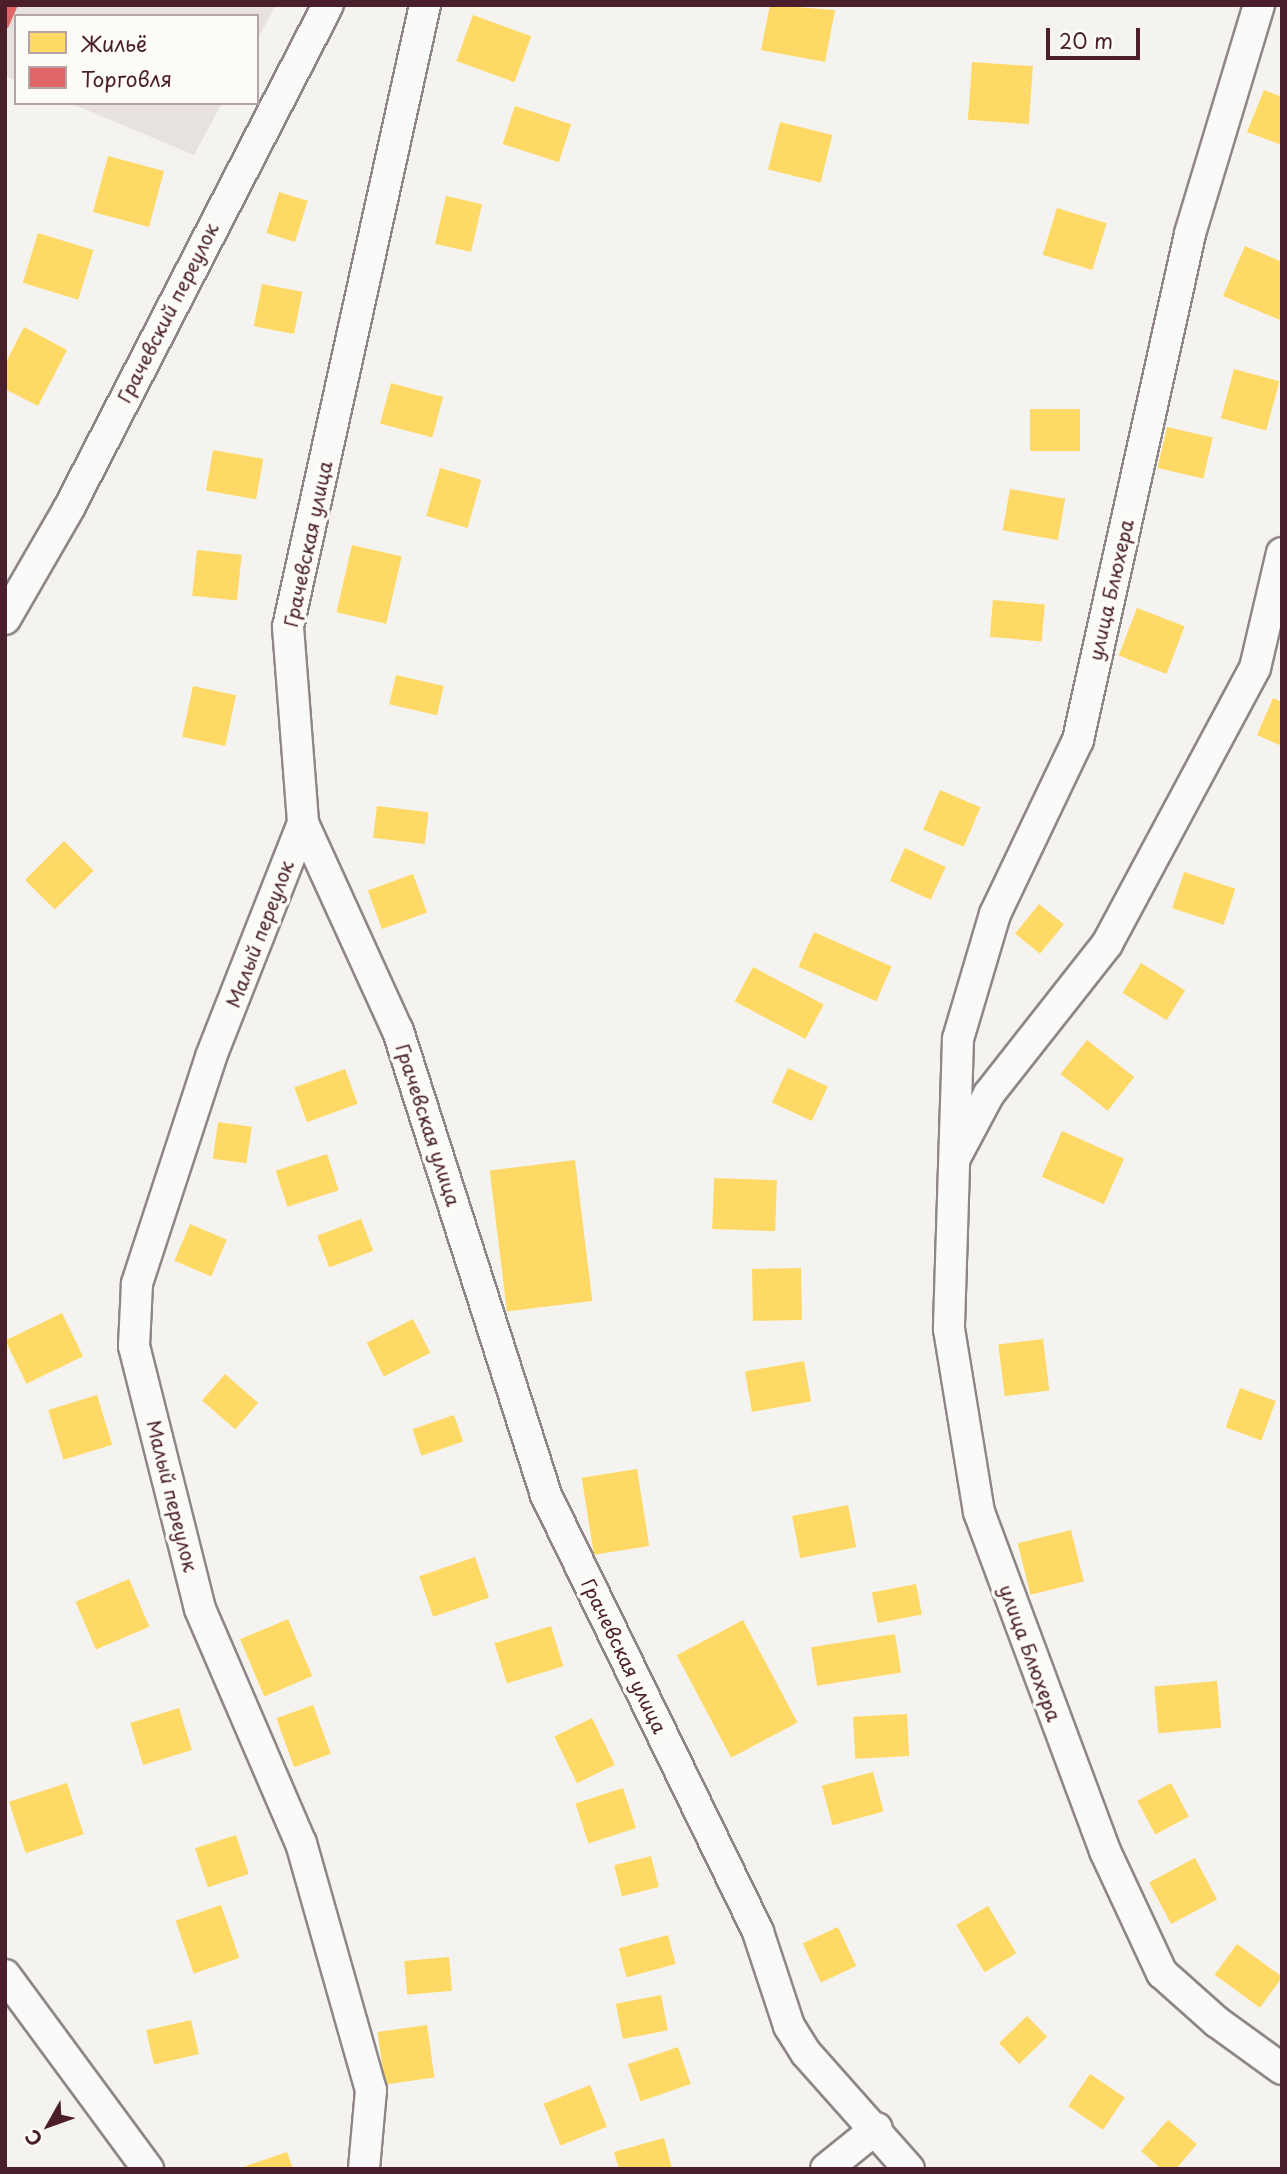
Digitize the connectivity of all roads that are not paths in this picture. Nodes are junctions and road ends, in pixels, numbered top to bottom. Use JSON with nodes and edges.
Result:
{"nodes":[{"id":1,"x":328,"y":5,"type":"edge"},
{"id":2,"x":425,"y":5,"type":"edge"},
{"id":3,"x":1259,"y":5,"type":"edge"},
{"id":4,"x":1282,"y":552,"type":"edge"},
{"id":5,"x":5,"y":620,"type":"edge"},
{"id":6,"x":303,"y":823,"type":"junction"},
{"id":7,"x":951,"y":1165,"type":"junction"},
{"id":8,"x":5,"y":1975,"type":"edge"},
{"id":9,"x":1282,"y":2069,"type":"edge"},
{"id":10,"x":877,"y":2129,"type":"junction"},
{"id":11,"x":148,"y":2169,"type":"edge"},
{"id":12,"x":364,"y":2169,"type":"edge"},
{"id":13,"x":826,"y":2169,"type":"edge"},
{"id":14,"x":909,"y":2169,"type":"edge"}],
"edges":[{"from":1,"to":5,"type":"street","name":"Грачевский переулок"},
{"from":2,"to":6,"type":"street","name":"Грачевская улица"},
{"from":3,"to":7,"type":"street","name":"улица Блюхера"},
{"from":4,"to":7,"type":"street","name":"улица Блюхера"},
{"from":6,"to":10,"type":"street","name":"Грачевская улица"},
{"from":6,"to":12,"type":"street","name":"Малый переулок"},
{"from":7,"to":9,"type":"street","name":"улица Блюхера"},
{"from":8,"to":11,"type":"street"},
{"from":10,"to":13,"type":"street"},
{"from":10,"to":14,"type":"street","name":"Грачевская улица"}]}
